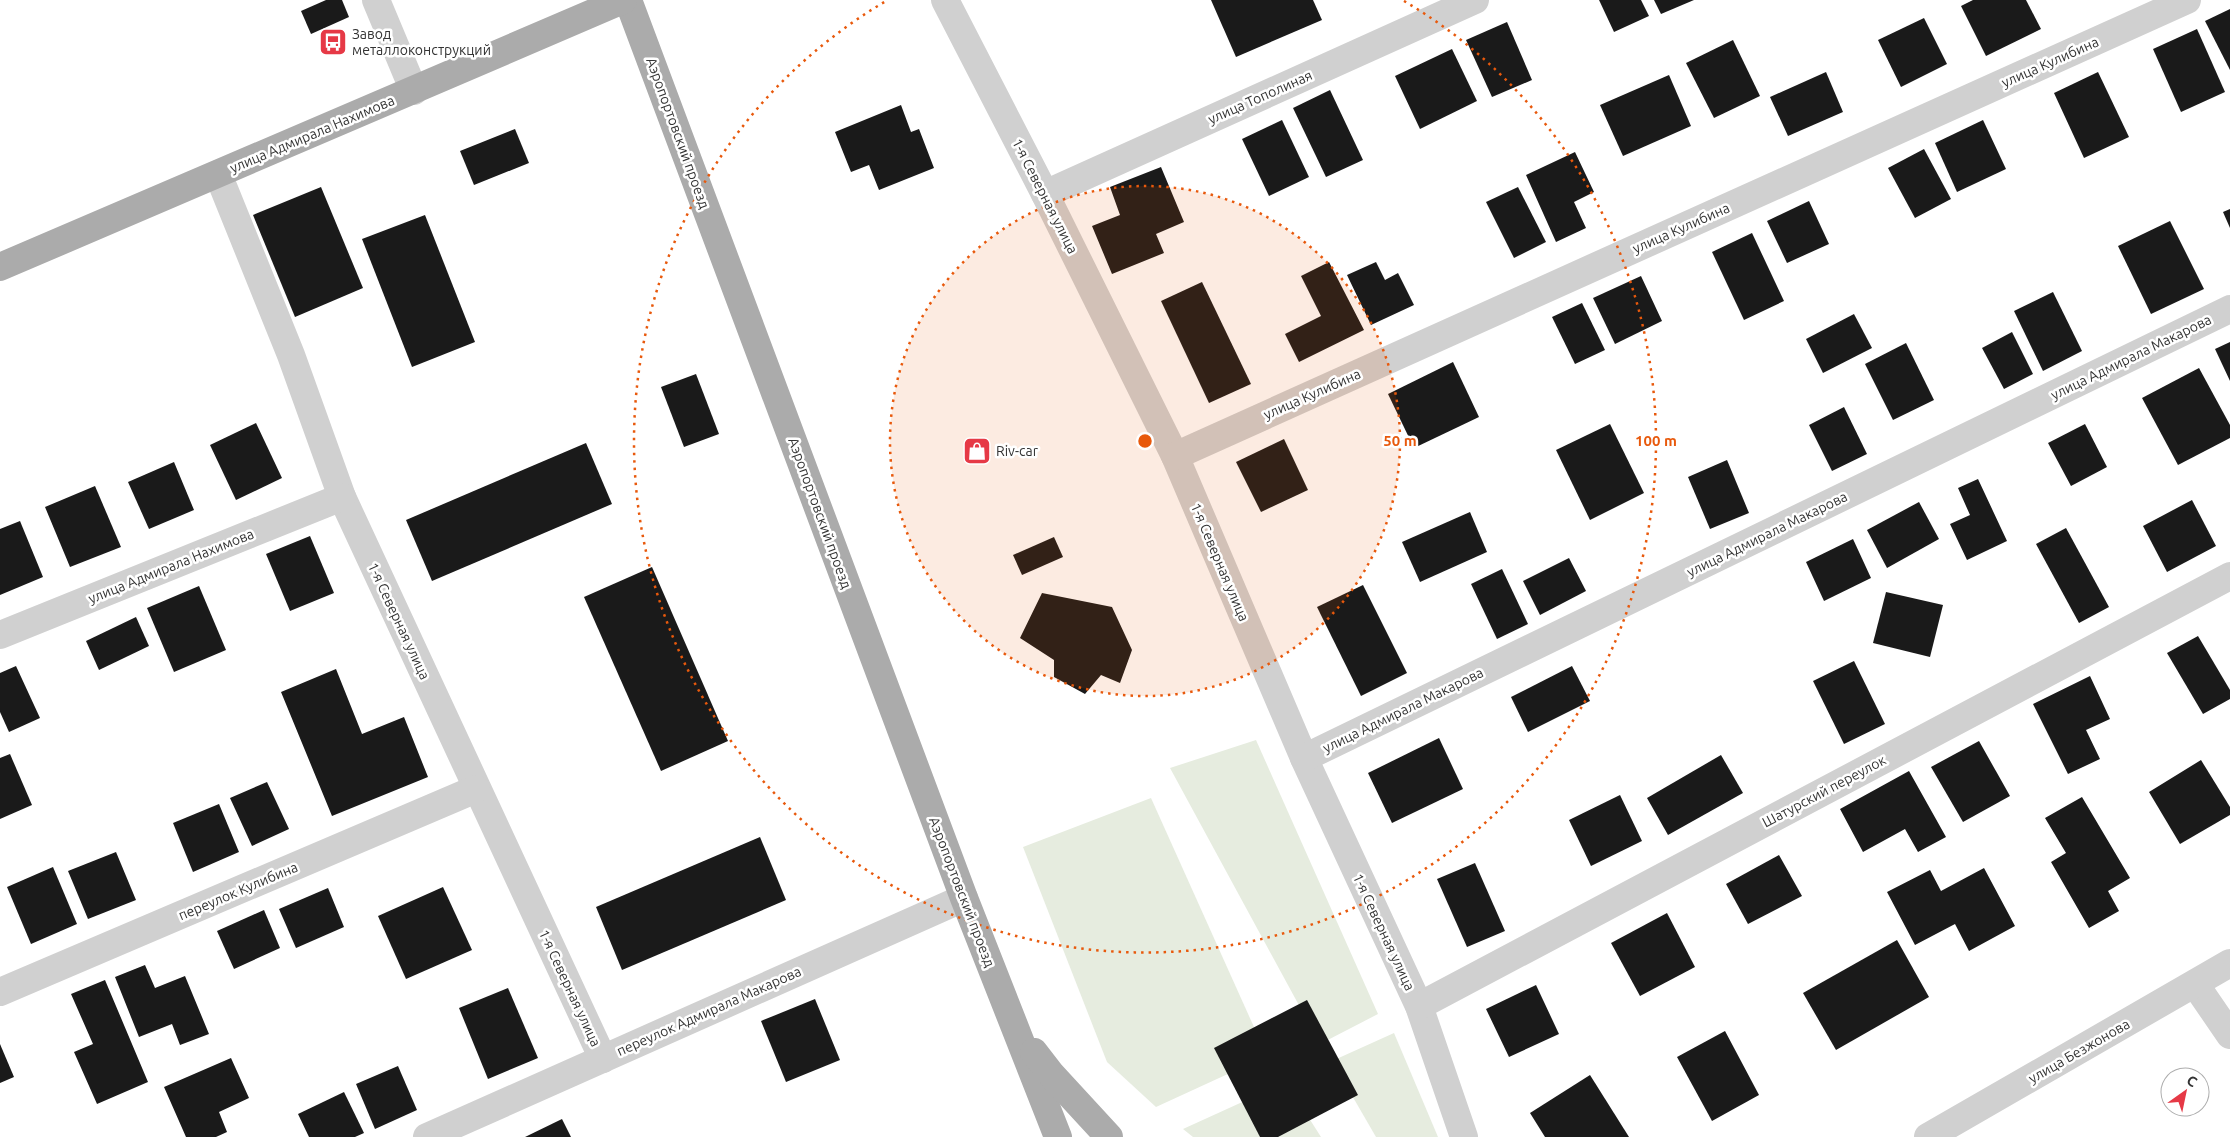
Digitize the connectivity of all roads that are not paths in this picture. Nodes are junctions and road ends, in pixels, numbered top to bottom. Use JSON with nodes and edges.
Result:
{"nodes":[{"id":1,"x":376,"y":0,"type":"edge"},
{"id":2,"x":623,"y":0,"type":"edge"},
{"id":3,"x":628,"y":0,"type":"edge"},
{"id":4,"x":945,"y":0,"type":"edge"},
{"id":5,"x":1475,"y":0,"type":"edge"},
{"id":6,"x":2187,"y":0,"type":"edge"},
{"id":7,"x":414,"y":91,"type":"junction"},
{"id":8,"x":218,"y":174,"type":"junction"},
{"id":9,"x":1045,"y":194,"type":"junction"},
{"id":10,"x":0,"y":267,"type":"edge"},
{"id":11,"x":2230,"y":309,"type":"edge"},
{"id":12,"x":1175,"y":456,"type":"junction"},
{"id":13,"x":342,"y":497,"type":"junction"},
{"id":14,"x":2230,"y":576,"type":"edge"},
{"id":15,"x":0,"y":635,"type":"edge"},
{"id":16,"x":1304,"y":758,"type":"junction"},
{"id":17,"x":476,"y":789,"type":"junction"},
{"id":18,"x":964,"y":898,"type":"junction"},
{"id":19,"x":2230,"y":963,"type":"edge"},
{"id":20,"x":2195,"y":984,"type":"junction"},
{"id":21,"x":0,"y":992,"type":"edge"},
{"id":22,"x":1419,"y":1006,"type":"junction"},
{"id":23,"x":1014,"y":1024,"type":"junction"},
{"id":24,"x":2230,"y":1035,"type":"edge"},
{"id":25,"x":603,"y":1058,"type":"junction"},
{"id":26,"x":427,"y":1137,"type":"edge"},
{"id":27,"x":1058,"y":1137,"type":"edge"},
{"id":28,"x":1109,"y":1137,"type":"edge"},
{"id":29,"x":1464,"y":1137,"type":"edge"},
{"id":30,"x":1928,"y":1137,"type":"edge"}],
"edges":[{"from":1,"to":7,"type":"street"},
{"from":2,"to":7,"type":"main road","name":"улица Адмирала Нахимова"},
{"from":3,"to":18,"type":"main road","name":"Аэропортовский проезд"},
{"from":4,"to":9,"type":"street","name":"1-я Северная улица"},
{"from":5,"to":9,"type":"street","name":"улица Тополиная"},
{"from":6,"to":12,"type":"street","name":"улица Кулибина"},
{"from":7,"to":8,"type":"main road","name":"улица Адмирала Нахимова"},
{"from":8,"to":10,"type":"main road","name":"улица Адмирала Нахимова"},
{"from":8,"to":13,"type":"street","name":"1-я Северная улица"},
{"from":9,"to":12,"type":"street","name":"1-я Северная улица"},
{"from":11,"to":16,"type":"street","name":"улица Адмирала Макарова"},
{"from":12,"to":16,"type":"street","name":"1-я Северная улица"},
{"from":13,"to":15,"type":"street","name":"улица Адмирала Нахимова"},
{"from":13,"to":17,"type":"street","name":"1-я Северная улица"},
{"from":14,"to":22,"type":"street","name":"Шатурский переулок"},
{"from":16,"to":22,"type":"street","name":"1-я Северная улица"},
{"from":17,"to":21,"type":"street","name":"переулок Кулибина"},
{"from":17,"to":25,"type":"street","name":"1-я Северная улица"},
{"from":18,"to":23,"type":"main road","name":"Аэропортовский проезд"},
{"from":18,"to":25,"type":"street","name":"переулок Адмирала Макарова"},
{"from":19,"to":20,"type":"street","name":"улица Безжонова"},
{"from":20,"to":24,"type":"street"},
{"from":20,"to":30,"type":"street","name":"улица Безжонова"},
{"from":22,"to":29,"type":"street","name":"1-я Северная улица"},
{"from":23,"to":27,"type":"main road"},
{"from":23,"to":28,"type":"main road"},
{"from":25,"to":26,"type":"street","name":"переулок Адмирала Макарова"}]}
